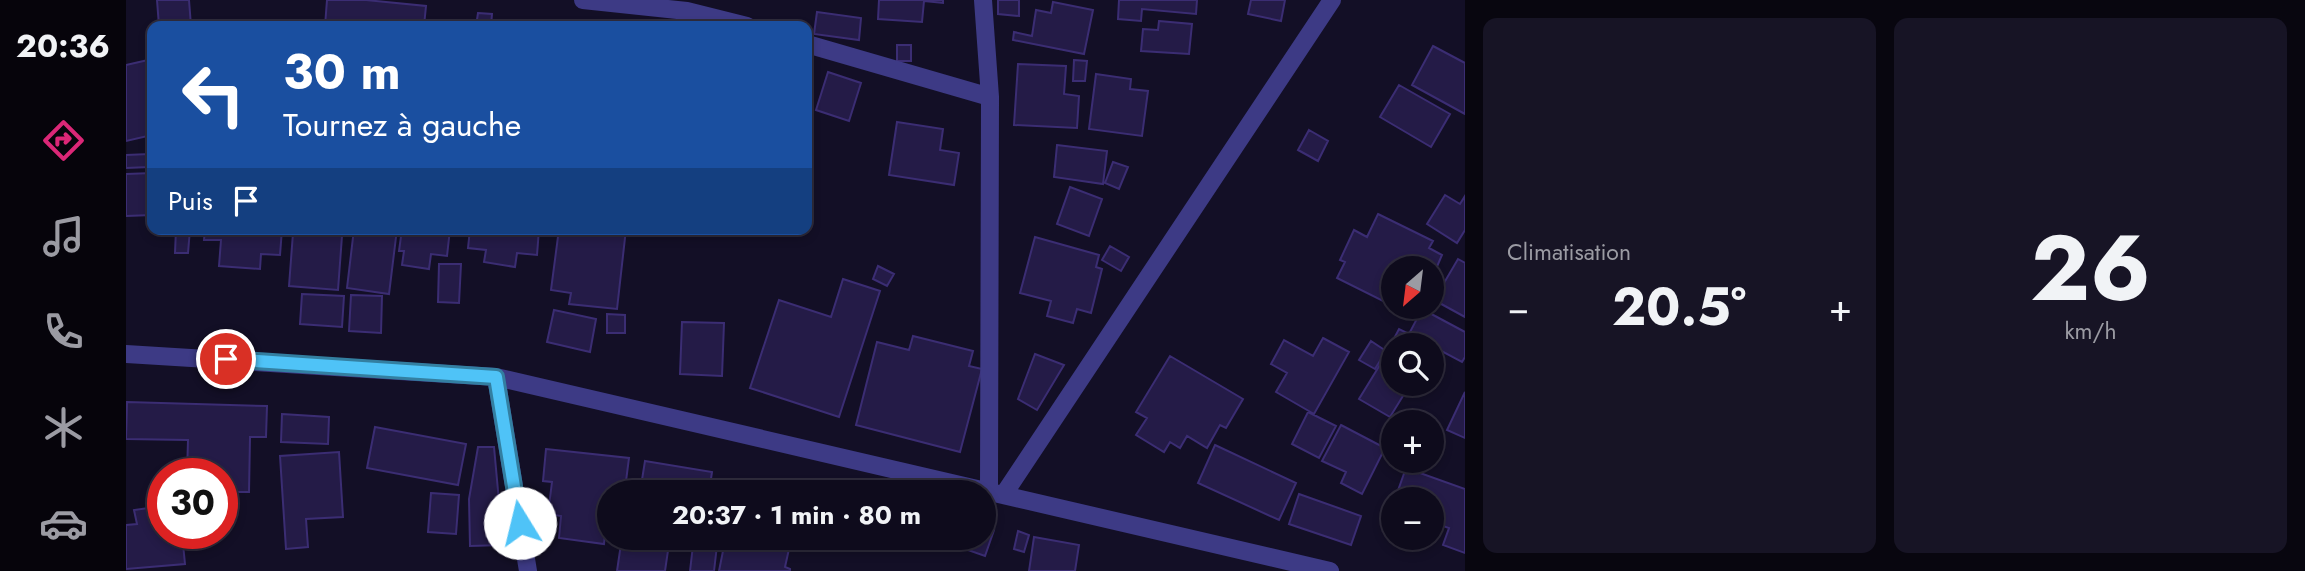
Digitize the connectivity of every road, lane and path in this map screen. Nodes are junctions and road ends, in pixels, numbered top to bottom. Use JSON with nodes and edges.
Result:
{"nodes":[{"id":1,"x":583,"y":0,"type":"edge"},
{"id":2,"x":983,"y":0,"type":"edge"},
{"id":3,"x":1332,"y":0,"type":"edge"},
{"id":4,"x":728,"y":21,"type":"edge"},
{"id":5,"x":812,"y":45,"type":"edge"},
{"id":6,"x":990,"y":97,"type":"junction"},
{"id":7,"x":126,"y":354,"type":"edge"},
{"id":8,"x":496,"y":377,"type":"junction"},
{"id":9,"x":997,"y":492,"type":"junction"},
{"id":10,"x":528,"y":571,"type":"edge"},
{"id":11,"x":1330,"y":571,"type":"edge"}],
"edges":[{"from":1,"to":4,"type":"street"},
{"from":2,"to":6,"type":"street"},
{"from":3,"to":9,"type":"street"},
{"from":5,"to":6,"type":"street"},
{"from":6,"to":9,"type":"street"},
{"from":7,"to":8,"type":"street"},
{"from":8,"to":9,"type":"street"},
{"from":8,"to":10,"type":"street"},
{"from":9,"to":11,"type":"street"}]}
